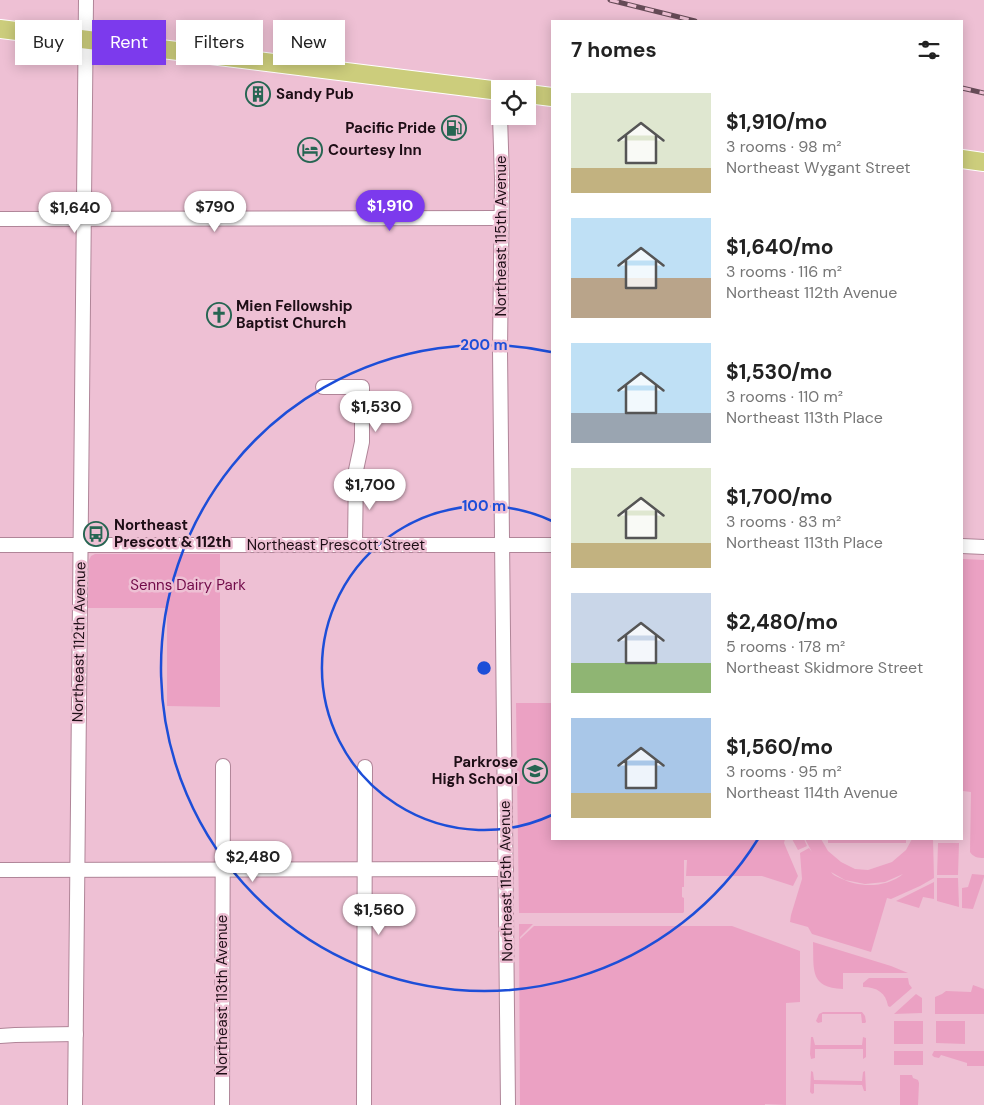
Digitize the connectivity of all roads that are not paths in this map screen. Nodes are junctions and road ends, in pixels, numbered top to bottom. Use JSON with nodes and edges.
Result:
{"nodes":[{"id":1,"x":86,"y":0,"type":"edge"},
{"id":2,"x":0,"y":29,"type":"edge"},
{"id":3,"x":86,"y":40,"type":"junction"},
{"id":4,"x":491,"y":90,"type":"edge"},
{"id":5,"x":536,"y":95,"type":"edge"},
{"id":6,"x":551,"y":97,"type":"edge"},
{"id":7,"x":500,"y":125,"type":"edge"},
{"id":8,"x":963,"y":159,"type":"edge"},
{"id":9,"x":984,"y":162,"type":"edge"},
{"id":10,"x":501,"y":218,"type":"junction"},
{"id":11,"x":0,"y":219,"type":"edge"},
{"id":12,"x":84,"y":220,"type":"junction"},
{"id":13,"x":323,"y":387,"type":"dead end"},
{"id":14,"x":0,"y":544,"type":"edge"},
{"id":15,"x":356,"y":544,"type":"junction"},
{"id":16,"x":81,"y":545,"type":"junction"},
{"id":17,"x":503,"y":545,"type":"junction"},
{"id":18,"x":551,"y":545,"type":"edge"},
{"id":19,"x":963,"y":546,"type":"edge"},
{"id":20,"x":984,"y":546,"type":"edge"},
{"id":21,"x":223,"y":766,"type":"dead end"},
{"id":22,"x":365,"y":767,"type":"dead end"},
{"id":23,"x":77,"y":869,"type":"junction"},
{"id":24,"x":223,"y":869,"type":"junction"},
{"id":25,"x":506,"y":869,"type":"junction"},
{"id":26,"x":0,"y":870,"type":"edge"},
{"id":27,"x":365,"y":870,"type":"junction"},
{"id":28,"x":76,"y":1034,"type":"junction"},
{"id":29,"x":0,"y":1036,"type":"edge"},
{"id":30,"x":75,"y":1105,"type":"edge"},
{"id":31,"x":222,"y":1105,"type":"edge"},
{"id":32,"x":364,"y":1105,"type":"edge"},
{"id":33,"x":508,"y":1105,"type":"edge"}],
"edges":[{"from":1,"to":3,"type":"street","name":"Northeast 112th Avenue"},
{"from":2,"to":3,"type":"main road"},
{"from":3,"to":4,"type":"main road"},
{"from":3,"to":12,"type":"street","name":"Northeast 112th Avenue"},
{"from":5,"to":6,"type":"main road"},
{"from":7,"to":10,"type":"street","name":"Northeast 115th Avenue"},
{"from":8,"to":9,"type":"main road"},
{"from":10,"to":12,"type":"street"},
{"from":10,"to":17,"type":"street","name":"Northeast 115th Avenue"},
{"from":11,"to":12,"type":"street"},
{"from":12,"to":16,"type":"street","name":"Northeast 112th Avenue"},
{"from":13,"to":15,"type":"street"},
{"from":14,"to":16,"type":"street","name":"Northeast Prescott Street"},
{"from":15,"to":16,"type":"street","name":"Northeast Prescott Street"},
{"from":15,"to":17,"type":"street","name":"Northeast Prescott Street"},
{"from":16,"to":23,"type":"street","name":"Northeast 112th Avenue"},
{"from":17,"to":18,"type":"street","name":"Northeast Prescott Street"},
{"from":17,"to":25,"type":"street","name":"Northeast 115th Avenue"},
{"from":19,"to":20,"type":"street"},
{"from":21,"to":24,"type":"street","name":"Northeast 113th Avenue"},
{"from":22,"to":27,"type":"street"},
{"from":23,"to":24,"type":"street"},
{"from":23,"to":26,"type":"street"},
{"from":23,"to":28,"type":"street","name":"Northeast 112th Avenue"},
{"from":24,"to":27,"type":"street"},
{"from":24,"to":31,"type":"street","name":"Northeast 113th Avenue"},
{"from":25,"to":27,"type":"street"},
{"from":25,"to":33,"type":"street","name":"Northeast 115th Avenue"},
{"from":27,"to":32,"type":"street"},
{"from":28,"to":29,"type":"street"},
{"from":28,"to":30,"type":"street","name":"Northeast 112th Avenue"}]}
